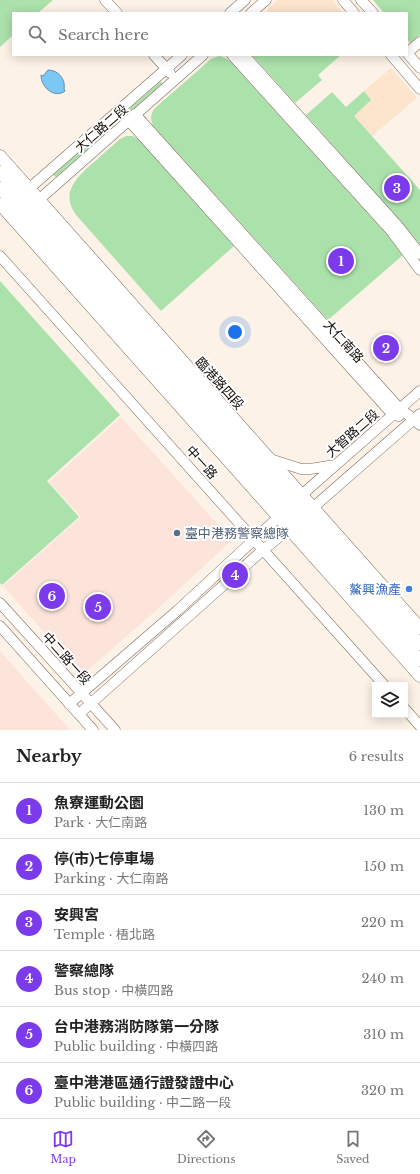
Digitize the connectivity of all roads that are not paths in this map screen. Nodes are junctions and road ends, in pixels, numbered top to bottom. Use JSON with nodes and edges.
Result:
{"nodes":[{"id":1,"x":105,"y":0,"type":"edge"},
{"id":2,"x":245,"y":0,"type":"edge"},
{"id":3,"x":266,"y":0,"type":"edge"},
{"id":4,"x":343,"y":0,"type":"edge"},
{"id":5,"x":361,"y":0,"type":"edge"},
{"id":6,"x":116,"y":12,"type":"edge"},
{"id":7,"x":231,"y":12,"type":"edge"},
{"id":8,"x":252,"y":12,"type":"edge"},
{"id":9,"x":353,"y":12,"type":"edge"},
{"id":10,"x":372,"y":12,"type":"edge"},
{"id":11,"x":420,"y":42,"type":"edge"},
{"id":12,"x":408,"y":52,"type":"edge"},
{"id":13,"x":408,"y":54,"type":"edge"},
{"id":14,"x":155,"y":56,"type":"edge"},
{"id":15,"x":181,"y":56,"type":"edge"},
{"id":16,"x":203,"y":56,"type":"edge"},
{"id":17,"x":233,"y":56,"type":"edge"},
{"id":18,"x":245,"y":56,"type":"edge"},
{"id":19,"x":391,"y":56,"type":"edge"},
{"id":20,"x":420,"y":68,"type":"edge"},
{"id":21,"x":166,"y":69,"type":"junction"},
{"id":22,"x":176,"y":79,"type":"junction"},
{"id":23,"x":420,"y":89,"type":"edge"},
{"id":24,"x":132,"y":118,"type":"junction"},
{"id":25,"x":0,"y":156,"type":"edge"},
{"id":26,"x":0,"y":172,"type":"edge"},
{"id":27,"x":0,"y":188,"type":"edge"},
{"id":28,"x":14,"y":200,"type":"edge"},
{"id":29,"x":27,"y":210,"type":"junction"},
{"id":30,"x":420,"y":254,"type":"edge"},
{"id":31,"x":0,"y":256,"type":"edge"},
{"id":32,"x":420,"y":270,"type":"edge"},
{"id":33,"x":420,"y":391,"type":"edge"},
{"id":34,"x":396,"y":412,"type":"junction"},
{"id":35,"x":418,"y":419,"type":"edge"},
{"id":36,"x":270,"y":459,"type":"junction"},
{"id":37,"x":335,"y":466,"type":"junction"},
{"id":38,"x":290,"y":506,"type":"junction"},
{"id":39,"x":301,"y":518,"type":"junction"},
{"id":40,"x":254,"y":540,"type":"junction"},
{"id":41,"x":263,"y":550,"type":"junction"},
{"id":42,"x":0,"y":603,"type":"edge"},
{"id":43,"x":0,"y":626,"type":"edge"},
{"id":44,"x":420,"y":628,"type":"edge"},
{"id":45,"x":420,"y":644,"type":"edge"},
{"id":46,"x":420,"y":660,"type":"edge"},
{"id":47,"x":420,"y":676,"type":"edge"},
{"id":48,"x":381,"y":682,"type":"edge"},
{"id":49,"x":81,"y":693,"type":"junction"},
{"id":50,"x":91,"y":703,"type":"junction"},
{"id":51,"x":69,"y":704,"type":"junction"},
{"id":52,"x":408,"y":712,"type":"edge"},
{"id":53,"x":79,"y":714,"type":"junction"},
{"id":54,"x":420,"y":726,"type":"edge"},
{"id":55,"x":93,"y":730,"type":"edge"},
{"id":56,"x":114,"y":730,"type":"edge"}],
"edges":[{"from":1,"to":6,"type":"street"},
{"from":2,"to":7,"type":"street"},
{"from":3,"to":8,"type":"street"},
{"from":4,"to":9,"type":"street"},
{"from":5,"to":10,"type":"street"},
{"from":11,"to":12,"type":"street"},
{"from":13,"to":20,"type":"street"},
{"from":14,"to":21,"type":"street"},
{"from":15,"to":21,"type":"street","name":"大仁路二段"},
{"from":16,"to":22,"type":"street","name":"大仁路二段"},
{"from":17,"to":32,"type":"street"},
{"from":18,"to":30,"type":"street"},
{"from":19,"to":23,"type":"street"},
{"from":21,"to":22,"type":"street"},
{"from":21,"to":28,"type":"street","name":"大仁路二段"},
{"from":22,"to":24,"type":"street","name":"大仁路二段"},
{"from":24,"to":29,"type":"street","name":"大仁路二段"},
{"from":24,"to":34,"type":"street","name":"大仁南路"},
{"from":25,"to":28,"type":"main road","name":"臨港路四段"},
{"from":26,"to":28,"type":"main road","name":"臨港路四段"},
{"from":27,"to":28,"type":"main road","name":"臨港路四段"},
{"from":28,"to":29,"type":"main road","name":"臨港路四段"},
{"from":28,"to":29,"type":"main road","name":"臨港路四段"},
{"from":29,"to":36,"type":"main road","name":"臨港路四段"},
{"from":29,"to":38,"type":"main road","name":"臨港路四段"},
{"from":29,"to":38,"type":"main road","name":"臨港路四段"},
{"from":31,"to":40,"type":"street","name":"中一路"},
{"from":33,"to":34,"type":"street","name":"大智路二段"},
{"from":34,"to":35,"type":"street"},
{"from":34,"to":37,"type":"street","name":"大智路二段"},
{"from":35,"to":39,"type":"street"},
{"from":36,"to":37,"type":"street"},
{"from":36,"to":38,"type":"main road","name":"臨港路四段"},
{"from":37,"to":38,"type":"street","name":"大智路二段"},
{"from":38,"to":39,"type":"main road","name":"臨港路四段"},
{"from":38,"to":39,"type":"main road","name":"臨港路四段"},
{"from":38,"to":40,"type":"street","name":"大智路二段"},
{"from":39,"to":41,"type":"street"},
{"from":39,"to":44,"type":"main road","name":"臨港路四段"},
{"from":39,"to":45,"type":"main road","name":"臨港路四段"},
{"from":39,"to":46,"type":"main road","name":"臨港路四段"},
{"from":39,"to":47,"type":"main road","name":"臨港路四段"},
{"from":40,"to":41,"type":"street","name":"中一路"},
{"from":40,"to":49,"type":"street","name":"大智路二段"},
{"from":41,"to":48,"type":"street","name":"中一路"},
{"from":41,"to":50,"type":"street"},
{"from":42,"to":49,"type":"street","name":"中二路一段"},
{"from":43,"to":51,"type":"street"},
{"from":49,"to":50,"type":"street","name":"中二路一段"},
{"from":49,"to":51,"type":"street","name":"大智路二段"},
{"from":50,"to":53,"type":"street"},
{"from":50,"to":56,"type":"street","name":"中二路一段"},
{"from":51,"to":53,"type":"street"},
{"from":52,"to":54,"type":"street"},
{"from":53,"to":55,"type":"street"}]}
